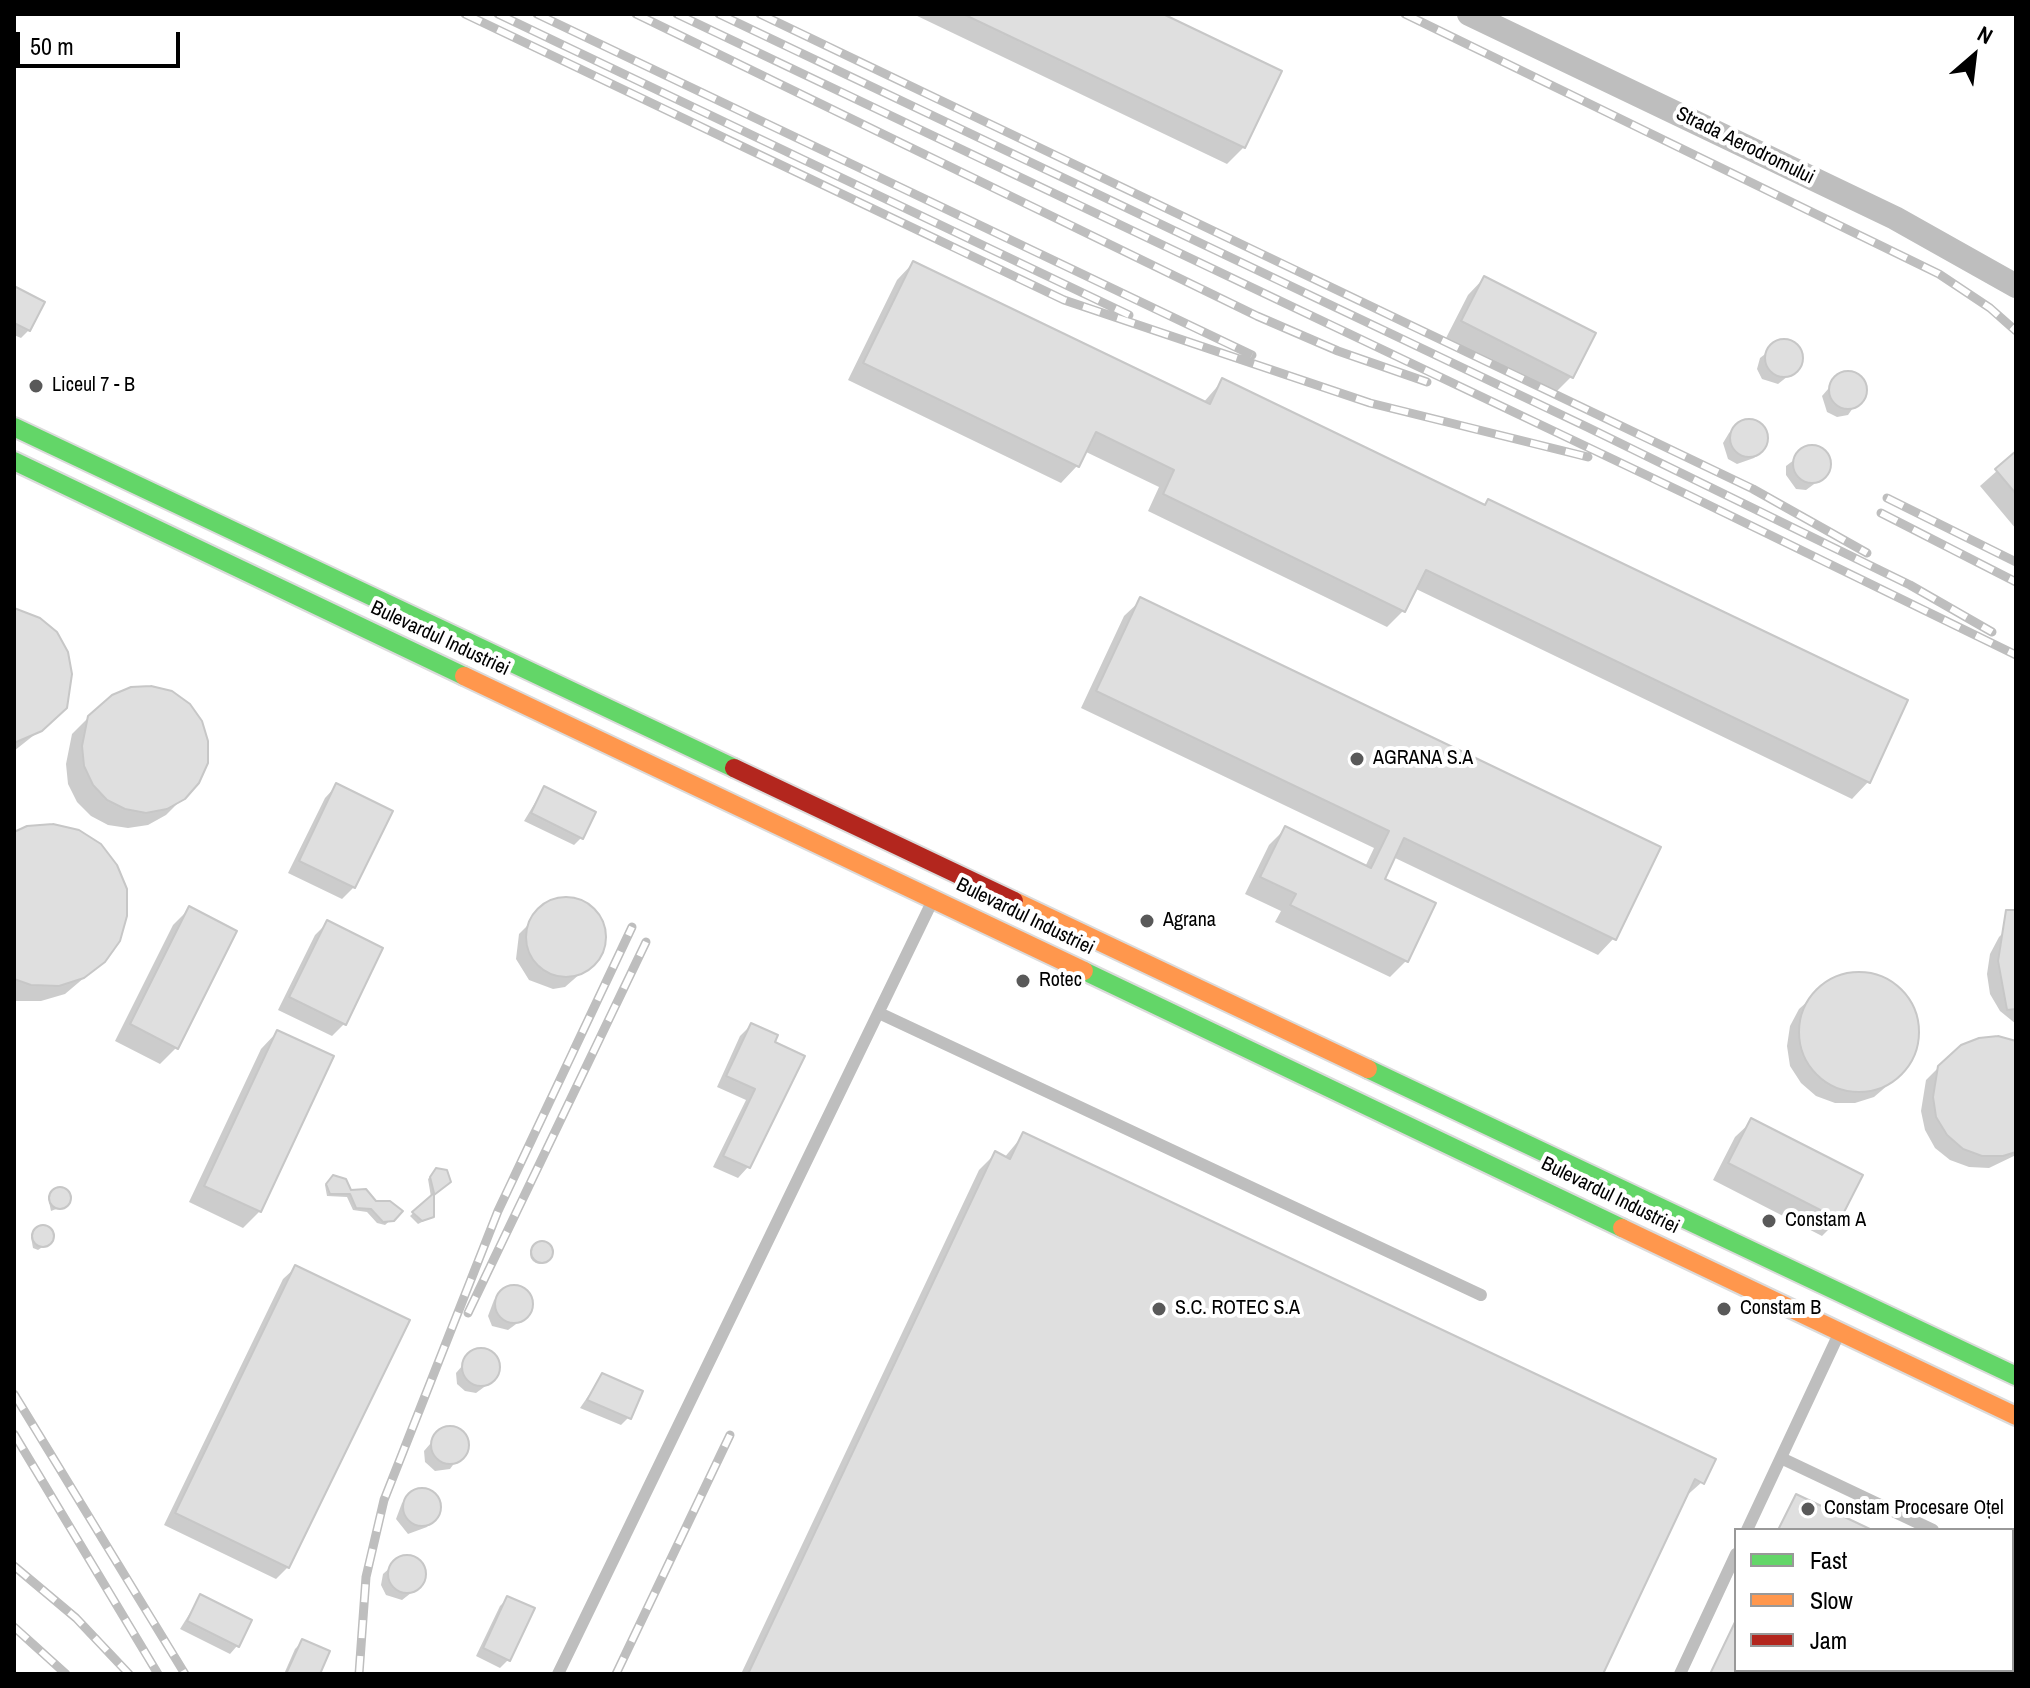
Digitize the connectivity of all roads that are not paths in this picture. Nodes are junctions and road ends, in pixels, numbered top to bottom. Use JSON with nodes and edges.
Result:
{"nodes":[{"id":1,"x":1469,"y":14,"type":"edge"},
{"id":2,"x":2016,"y":286,"type":"edge"},
{"id":3,"x":14,"y":427,"type":"edge"},
{"id":4,"x":14,"y":461,"type":"edge"},
{"id":5,"x":941,"y":883,"type":"junction"},
{"id":6,"x":879,"y":1013,"type":"junction"},
{"id":7,"x":1481,"y":1295,"type":"dead end"},
{"id":8,"x":1848,"y":1315,"type":"junction"},
{"id":9,"x":2016,"y":1376,"type":"edge"},
{"id":10,"x":2016,"y":1416,"type":"edge"},
{"id":11,"x":1781,"y":1458,"type":"junction"},
{"id":12,"x":1748,"y":1528,"type":"edge"},
{"id":13,"x":1929,"y":1528,"type":"edge"},
{"id":14,"x":1734,"y":1558,"type":"edge"},
{"id":15,"x":558,"y":1674,"type":"edge"},
{"id":16,"x":1680,"y":1674,"type":"edge"}],
"edges":[{"from":1,"to":2,"type":"street","name":"Strada Aerodromului"},
{"from":3,"to":5,"type":"main road","name":"Bulevardul Industriei"},
{"from":4,"to":5,"type":"main road","name":"Bulevardul Industriei"},
{"from":5,"to":6,"type":"lane"},
{"from":5,"to":8,"type":"main road","name":"Bulevardul Industriei"},
{"from":5,"to":8,"type":"main road","name":"Bulevardul Industriei"},
{"from":6,"to":7,"type":"lane"},
{"from":6,"to":15,"type":"lane"},
{"from":8,"to":9,"type":"main road","name":"Bulevardul Industriei"},
{"from":8,"to":10,"type":"main road","name":"Bulevardul Industriei"},
{"from":8,"to":11,"type":"lane"},
{"from":11,"to":12,"type":"lane"},
{"from":11,"to":13,"type":"lane"},
{"from":14,"to":16,"type":"lane"}]}
